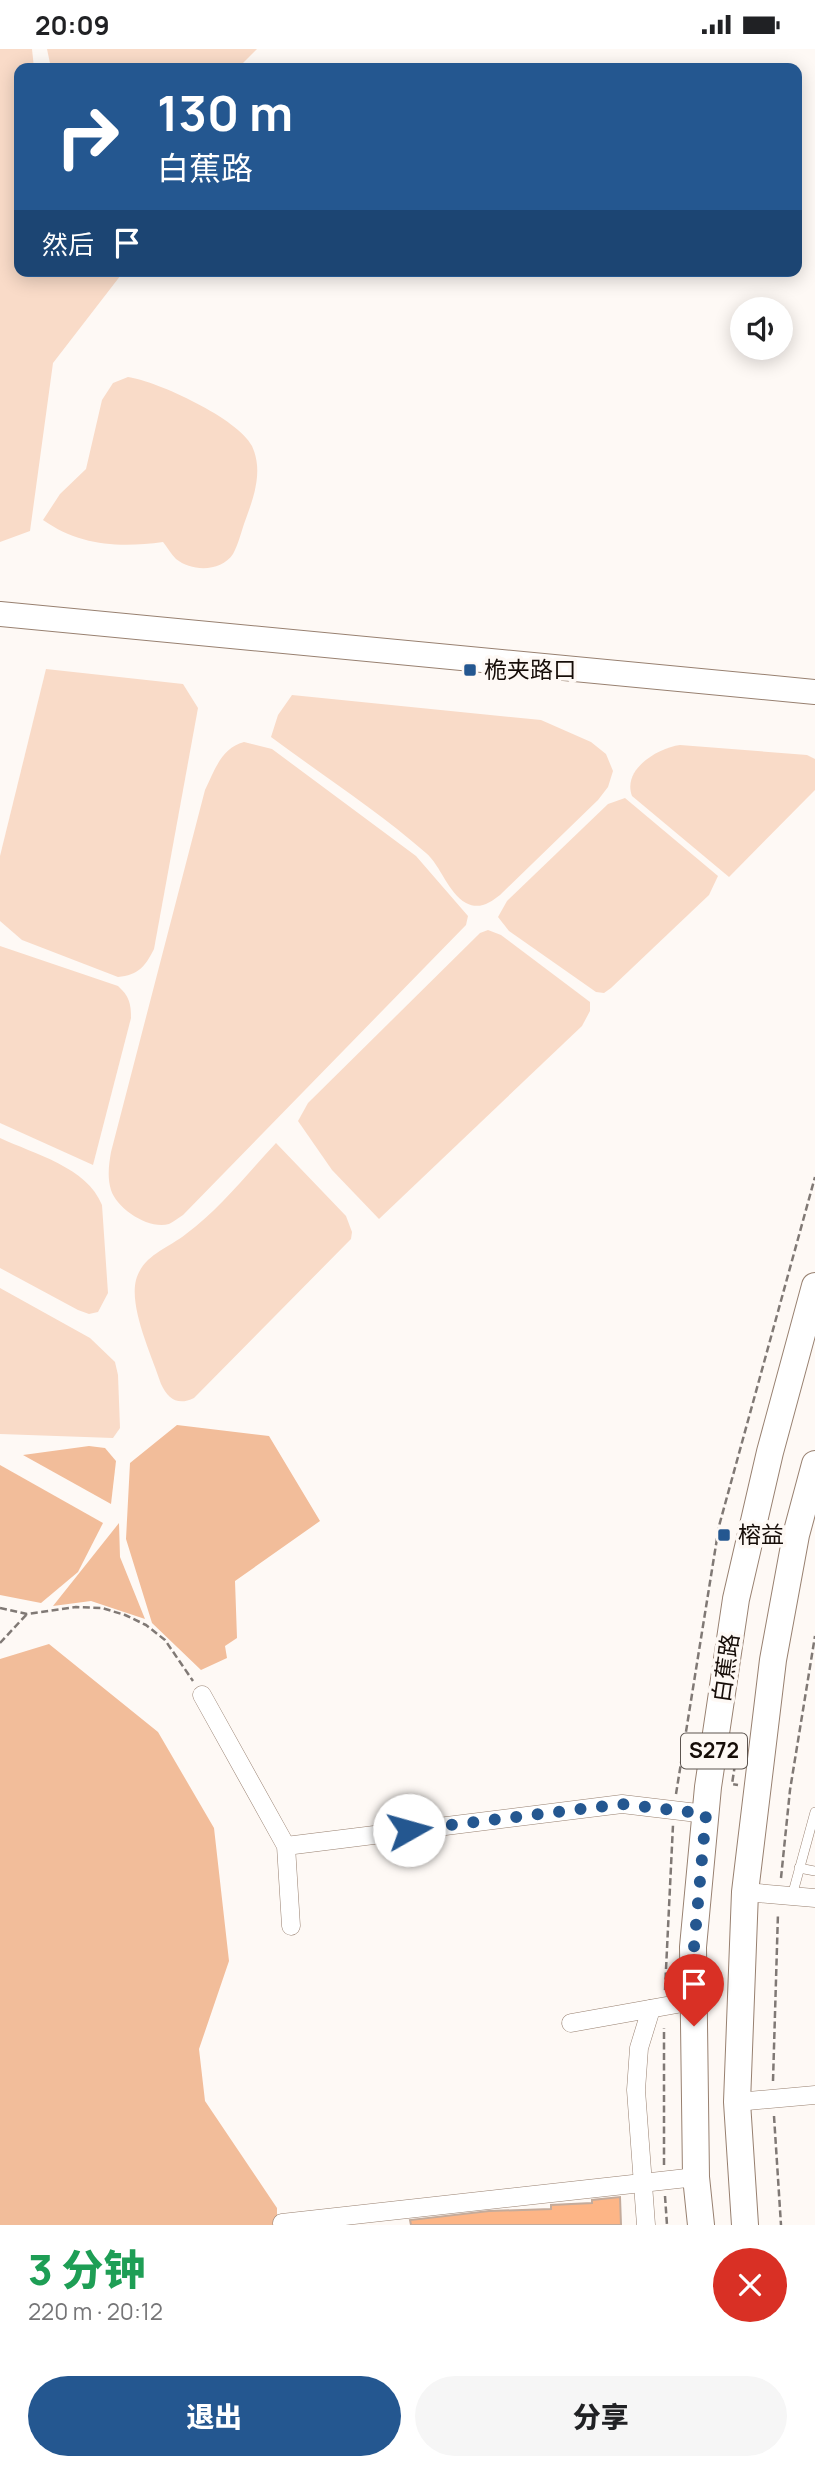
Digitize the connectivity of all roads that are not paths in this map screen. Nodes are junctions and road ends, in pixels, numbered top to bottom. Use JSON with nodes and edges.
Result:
{"nodes":[{"id":1,"x":6,"y":615,"type":"edge"},
{"id":2,"x":815,"y":692,"type":"edge"},
{"id":3,"x":815,"y":1286,"type":"edge"},
{"id":4,"x":815,"y":1464,"type":"edge"},
{"id":5,"x":202,"y":1695,"type":"road end"},
{"id":6,"x":815,"y":1812,"type":"edge"},
{"id":7,"x":706,"y":1814,"type":"junction"},
{"id":8,"x":285,"y":1846,"type":"junction"},
{"id":9,"x":800,"y":1868,"type":"junction"},
{"id":10,"x":815,"y":1871,"type":"edge"},
{"id":11,"x":745,"y":1892,"type":"junction"},
{"id":12,"x":785,"y":1896,"type":"junction"},
{"id":13,"x":815,"y":1898,"type":"edge"},
{"id":14,"x":291,"y":1926,"type":"dead end"},
{"id":15,"x":694,"y":2001,"type":"junction"},
{"id":16,"x":651,"y":2009,"type":"junction"},
{"id":17,"x":571,"y":2024,"type":"dead end"},
{"id":18,"x":815,"y":2095,"type":"edge"},
{"id":19,"x":737,"y":2102,"type":"junction"},
{"id":20,"x":696,"y":2177,"type":"junction"},
{"id":21,"x":643,"y":2183,"type":"junction"},
{"id":22,"x":282,"y":2223,"type":"edge"},
{"id":23,"x":646,"y":2225,"type":"edge"},
{"id":24,"x":701,"y":2225,"type":"edge"},
{"id":25,"x":745,"y":2225,"type":"edge"}],
"edges":[{"from":1,"to":2,"type":"street"},
{"from":3,"to":7,"type":"main road","name":"白蕉路","number":"S272"},
{"from":4,"to":11,"type":"main road","name":"白蕉路","number":"S272"},
{"from":5,"to":8,"type":"street"},
{"from":6,"to":9,"type":"lane"},
{"from":7,"to":8,"type":"street"},
{"from":7,"to":15,"type":"main road","name":"白蕉路","number":"S272"},
{"from":8,"to":14,"type":"street"},
{"from":9,"to":10,"type":"lane"},
{"from":9,"to":12,"type":"lane"},
{"from":11,"to":12,"type":"street"},
{"from":11,"to":19,"type":"main road","name":"白蕉路","number":"S272"},
{"from":12,"to":13,"type":"street"},
{"from":15,"to":16,"type":"street"},
{"from":15,"to":20,"type":"main road","name":"白蕉路","number":"S272"},
{"from":16,"to":17,"type":"street"},
{"from":16,"to":21,"type":"street"},
{"from":18,"to":19,"type":"street"},
{"from":19,"to":25,"type":"main road","name":"白蕉路","number":"S272"},
{"from":20,"to":21,"type":"street"},
{"from":20,"to":24,"type":"main road","name":"白蕉路","number":"S272"},
{"from":21,"to":22,"type":"street"},
{"from":21,"to":23,"type":"street"}]}
